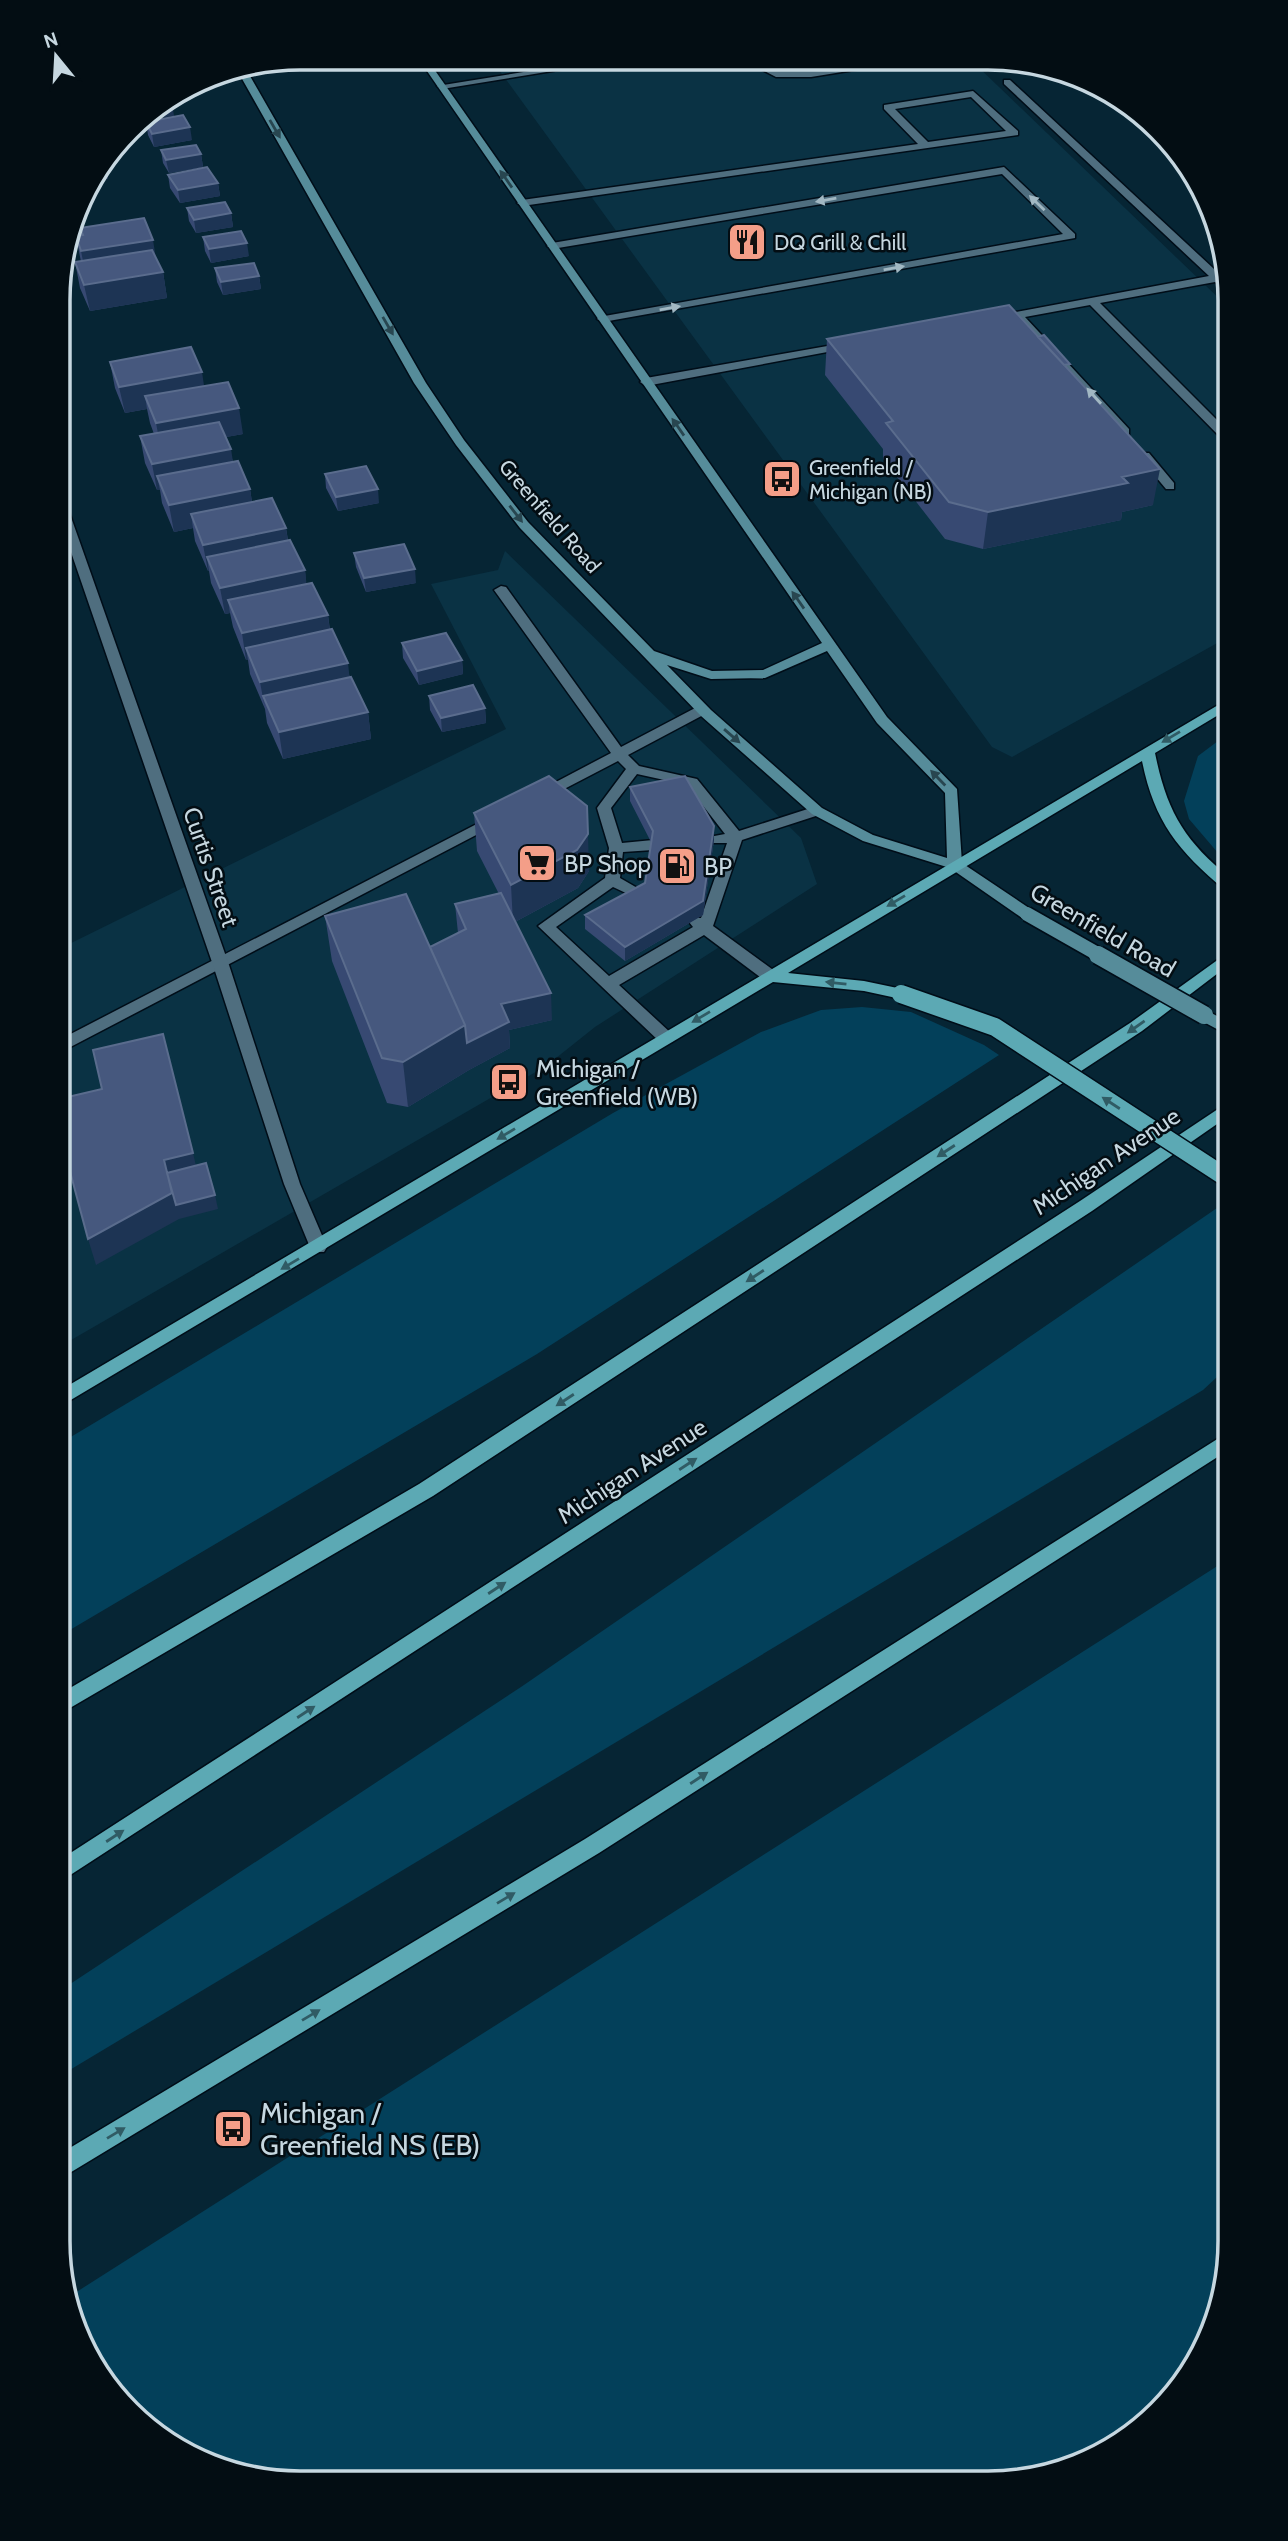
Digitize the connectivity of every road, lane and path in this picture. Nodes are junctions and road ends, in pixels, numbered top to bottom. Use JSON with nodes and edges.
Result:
{"nodes":[{"id":1,"x":431,"y":70,"type":"edge"},
{"id":2,"x":548,"y":70,"type":"edge"},
{"id":3,"x":768,"y":70,"type":"edge"},
{"id":4,"x":842,"y":70,"type":"edge"},
{"id":5,"x":246,"y":77,"type":"edge"},
{"id":6,"x":1007,"y":82,"type":"dead end"},
{"id":7,"x":442,"y":86,"type":"junction"},
{"id":8,"x":926,"y":146,"type":"junction"},
{"id":9,"x":522,"y":202,"type":"junction"},
{"id":10,"x":552,"y":246,"type":"junction"},
{"id":11,"x":1217,"y":276,"type":"edge"},
{"id":12,"x":1217,"y":278,"type":"edge"},
{"id":13,"x":1092,"y":301,"type":"junction"},
{"id":14,"x":1017,"y":315,"type":"junction"},
{"id":15,"x":603,"y":319,"type":"junction"},
{"id":16,"x":977,"y":322,"type":"edge"},
{"id":17,"x":858,"y":344,"type":"edge"},
{"id":18,"x":646,"y":382,"type":"junction"},
{"id":19,"x":1218,"y":428,"type":"edge"},
{"id":20,"x":1170,"y":485,"type":"dead end"},
{"id":21,"x":70,"y":532,"type":"edge"},
{"id":22,"x":501,"y":590,"type":"dead end"},
{"id":23,"x":829,"y":645,"type":"junction"},
{"id":24,"x":649,"y":654,"type":"junction"},
{"id":25,"x":1218,"y":709,"type":"edge"},
{"id":26,"x":702,"y":710,"type":"junction"},
{"id":27,"x":1147,"y":751,"type":"junction"},
{"id":28,"x":619,"y":754,"type":"junction"},
{"id":29,"x":634,"y":769,"type":"junction"},
{"id":30,"x":817,"y":811,"type":"junction"},
{"id":31,"x":736,"y":837,"type":"junction"},
{"id":32,"x":713,"y":840,"type":"edge"},
{"id":33,"x":653,"y":845,"type":"edge"},
{"id":34,"x":616,"y":848,"type":"junction"},
{"id":35,"x":955,"y":865,"type":"junction"},
{"id":36,"x":1218,"y":876,"type":"edge"},
{"id":37,"x":612,"y":880,"type":"junction"},
{"id":38,"x":645,"y":897,"type":"edge"},
{"id":39,"x":700,"y":924,"type":"junction"},
{"id":40,"x":220,"y":965,"type":"junction"},
{"id":41,"x":1218,"y":966,"type":"edge"},
{"id":42,"x":770,"y":976,"type":"junction"},
{"id":43,"x":608,"y":984,"type":"junction"},
{"id":44,"x":1218,"y":1023,"type":"edge"},
{"id":45,"x":666,"y":1038,"type":"junction"},
{"id":46,"x":70,"y":1041,"type":"edge"},
{"id":47,"x":1218,"y":1115,"type":"edge"},
{"id":48,"x":1218,"y":1172,"type":"edge"},
{"id":49,"x":318,"y":1247,"type":"junction"},
{"id":50,"x":70,"y":1394,"type":"edge"},
{"id":51,"x":1218,"y":1447,"type":"edge"},
{"id":52,"x":70,"y":1699,"type":"edge"},
{"id":53,"x":70,"y":1865,"type":"edge"},
{"id":54,"x":70,"y":2161,"type":"edge"}],
"edges":[{"from":1,"to":7,"type":"main road"},
{"from":2,"to":7,"type":"street"},
{"from":3,"to":4,"type":"street"},
{"from":5,"to":24,"type":"main road","name":"Greenfield Road","one_way":true},
{"from":6,"to":11,"type":"street"},
{"from":9,"to":7,"type":"main road","one_way":true},
{"from":8,"to":8,"type":"street"},
{"from":8,"to":9,"type":"street"},
{"from":9,"to":10,"type":"main road"},
{"from":10,"to":15,"type":"main road"},
{"from":15,"to":10,"type":"street","one_way":true},
{"from":12,"to":13,"type":"street"},
{"from":13,"to":14,"type":"street"},
{"from":13,"to":19,"type":"street"},
{"from":14,"to":16,"type":"street"},
{"from":20,"to":14,"type":"street","one_way":true},
{"from":15,"to":18,"type":"main road"},
{"from":17,"to":18,"type":"street"},
{"from":23,"to":18,"type":"main road","one_way":true},
{"from":21,"to":40,"type":"street","name":"Curtis Street"},
{"from":22,"to":28,"type":"street"},
{"from":23,"to":24,"type":"main road"},
{"from":35,"to":23,"type":"main road","one_way":true},
{"from":24,"to":26,"type":"main road","name":"Greenfield Road"},
{"from":25,"to":27,"type":"main road","one_way":true},
{"from":26,"to":28,"type":"street"},
{"from":26,"to":30,"type":"main road","name":"Greenfield Road","one_way":true},
{"from":27,"to":35,"type":"main road"},
{"from":27,"to":36,"type":"main road"},
{"from":28,"to":29,"type":"street"},
{"from":28,"to":40,"type":"street"},
{"from":29,"to":31,"type":"street"},
{"from":29,"to":34,"type":"street"},
{"from":30,"to":31,"type":"street"},
{"from":30,"to":35,"type":"main road","name":"Greenfield Road"},
{"from":31,"to":32,"type":"street"},
{"from":31,"to":39,"type":"street"},
{"from":33,"to":34,"type":"street"},
{"from":34,"to":37,"type":"street"},
{"from":35,"to":42,"type":"main road","one_way":true},
{"from":35,"to":44,"type":"main road","name":"Greenfield Road","bridge":true},
{"from":37,"to":38,"type":"street"},
{"from":37,"to":43,"type":"street"},
{"from":39,"to":42,"type":"street"},
{"from":39,"to":43,"type":"street"},
{"from":40,"to":46,"type":"street"},
{"from":40,"to":49,"type":"street","name":"Curtis Street"},
{"from":41,"to":52,"type":"main road","one_way":true},
{"from":42,"to":45,"type":"main road","one_way":true},
{"from":48,"to":42,"type":"main road","one_way":true,"bridge":true},
{"from":43,"to":45,"type":"street"},
{"from":45,"to":49,"type":"main road","one_way":true},
{"from":53,"to":47,"type":"main road","name":"Michigan Avenue","one_way":true},
{"from":49,"to":50,"type":"main road","one_way":true},
{"from":54,"to":51,"type":"main road","one_way":true}]}
